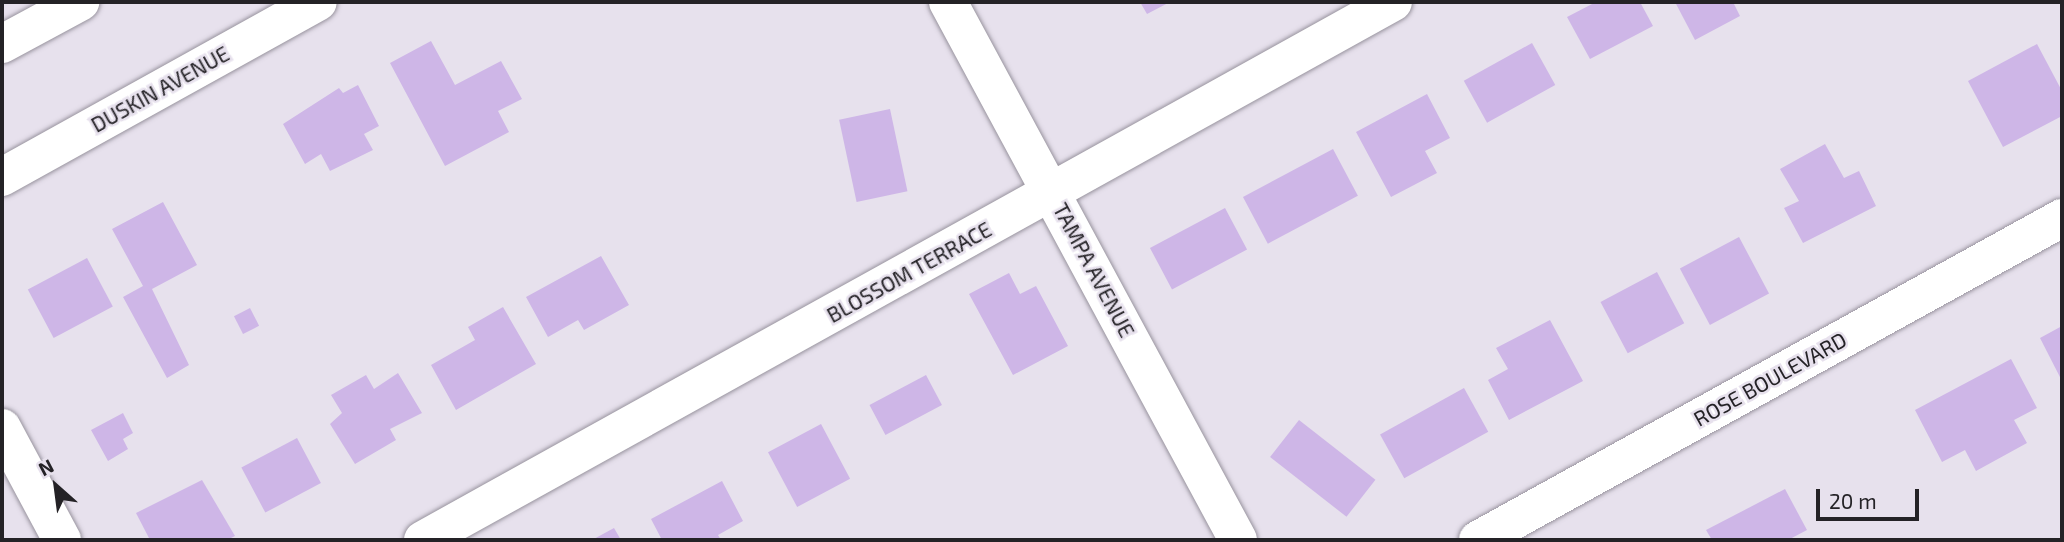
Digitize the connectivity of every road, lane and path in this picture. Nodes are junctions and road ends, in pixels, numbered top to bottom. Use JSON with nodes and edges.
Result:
{"nodes":[{"id":1,"x":80,"y":2,"type":"edge"},
{"id":2,"x":318,"y":2,"type":"edge"},
{"id":3,"x":948,"y":2,"type":"edge"},
{"id":4,"x":1393,"y":2,"type":"edge"},
{"id":5,"x":2,"y":44,"type":"edge"},
{"id":6,"x":2,"y":177,"type":"edge"},
{"id":7,"x":1053,"y":193,"type":"junction"},
{"id":8,"x":2062,"y":218,"type":"edge"},
{"id":9,"x":2,"y":428,"type":"edge"},
{"id":10,"x":62,"y":540,"type":"edge"},
{"id":11,"x":423,"y":540,"type":"edge"},
{"id":12,"x":1238,"y":540,"type":"edge"},
{"id":13,"x":1478,"y":540,"type":"edge"}],
"edges":[{"from":1,"to":5,"type":"street"},
{"from":2,"to":6,"type":"street","name":"DUSKIN AVENUE"},
{"from":3,"to":7,"type":"street","name":"TAMPA AVENUE"},
{"from":4,"to":7,"type":"street","name":"BLOSSOM TERRACE"},
{"from":7,"to":11,"type":"street","name":"BLOSSOM TERRACE"},
{"from":7,"to":12,"type":"street","name":"TAMPA AVENUE"},
{"from":8,"to":13,"type":"street","name":"ROSE BOULEVARD"},
{"from":9,"to":10,"type":"street"}]}
